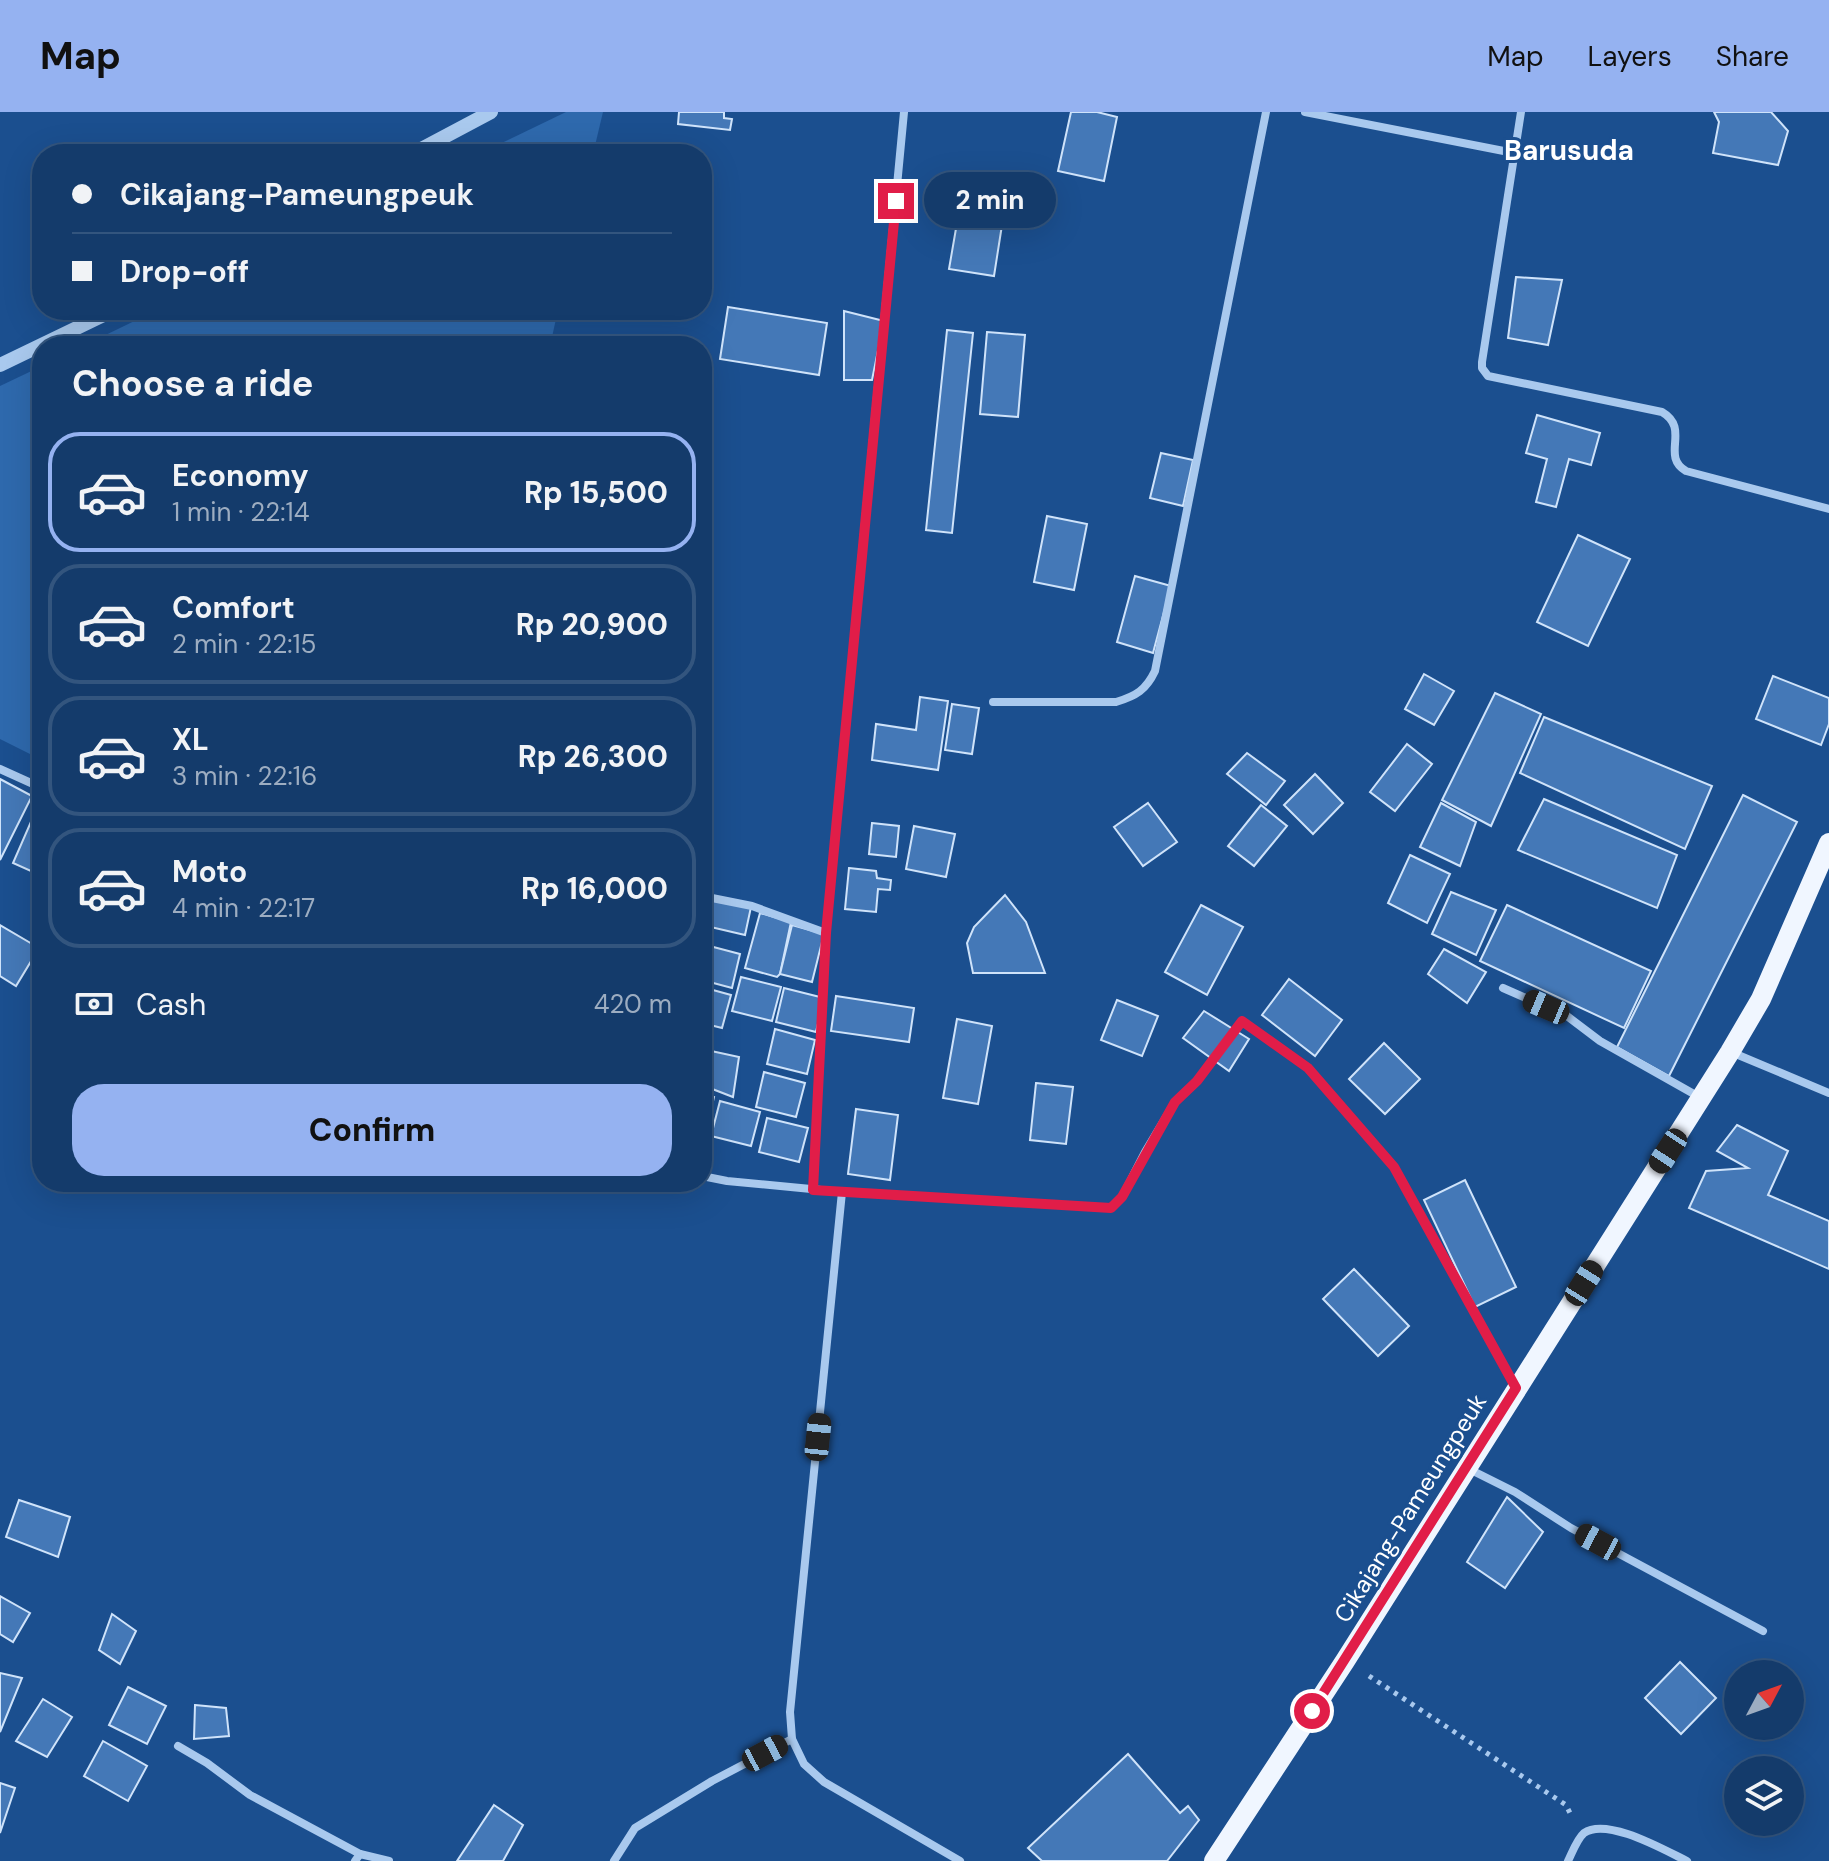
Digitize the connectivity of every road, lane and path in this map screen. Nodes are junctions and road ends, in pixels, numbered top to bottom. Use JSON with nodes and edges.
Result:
{"nodes":[{"id":1,"x":491,"y":112,"type":"edge"},
{"id":2,"x":904,"y":112,"type":"edge"},
{"id":3,"x":1266,"y":112,"type":"edge"},
{"id":4,"x":1305,"y":112,"type":"edge"},
{"id":5,"x":1521,"y":112,"type":"edge"},
{"id":6,"x":431,"y":144,"type":"edge"},
{"id":7,"x":1514,"y":153,"type":"junction"},
{"id":8,"x":93,"y":320,"type":"edge"},
{"id":9,"x":60,"y":336,"type":"edge"},
{"id":10,"x":32,"y":350,"type":"edge"},
{"id":11,"x":0,"y":365,"type":"edge"},
{"id":12,"x":1829,"y":509,"type":"edge"},
{"id":13,"x":993,"y":702,"type":"dead end"},
{"id":14,"x":0,"y":769,"type":"edge"},
{"id":15,"x":32,"y":783,"type":"edge"},
{"id":16,"x":1829,"y":843,"type":"edge"},
{"id":17,"x":712,"y":898,"type":"edge"},
{"id":18,"x":826,"y":933,"type":"junction"},
{"id":19,"x":1503,"y":988,"type":"dead end"},
{"id":20,"x":1730,"y":1052,"type":"junction"},
{"id":21,"x":1829,"y":1093,"type":"edge"},
{"id":22,"x":1702,"y":1098,"type":"junction"},
{"id":23,"x":712,"y":1178,"type":"edge"},
{"id":24,"x":813,"y":1190,"type":"junction"},
{"id":25,"x":842,"y":1192,"type":"junction"},
{"id":26,"x":1516,"y":1388,"type":"junction"},
{"id":27,"x":1466,"y":1468,"type":"junction"},
{"id":28,"x":1763,"y":1631,"type":"dead end"},
{"id":29,"x":1345,"y":1661,"type":"junction"},
{"id":30,"x":792,"y":1739,"type":"junction"},
{"id":31,"x":178,"y":1746,"type":"dead end"},
{"id":32,"x":1582,"y":1834,"type":"junction"},
{"id":33,"x":358,"y":1857,"type":"edge"},
{"id":34,"x":389,"y":1861,"type":"edge"},
{"id":35,"x":614,"y":1861,"type":"edge"},
{"id":36,"x":960,"y":1861,"type":"edge"},
{"id":37,"x":1214,"y":1861,"type":"edge"},
{"id":38,"x":1568,"y":1861,"type":"edge"},
{"id":39,"x":1687,"y":1861,"type":"edge"}],
"edges":[{"from":1,"to":6,"type":"street"},
{"from":2,"to":18,"type":"street"},
{"from":3,"to":13,"type":"street"},
{"from":4,"to":7,"type":"street"},
{"from":5,"to":7,"type":"street"},
{"from":7,"to":12,"type":"street"},
{"from":8,"to":9,"type":"street"},
{"from":10,"to":11,"type":"street"},
{"from":14,"to":15,"type":"street"},
{"from":16,"to":20,"type":"main road","name":"Cikajang-Pameungpeuk"},
{"from":17,"to":18,"type":"street"},
{"from":18,"to":24,"type":"street"},
{"from":19,"to":22,"type":"street"},
{"from":20,"to":21,"type":"street"},
{"from":20,"to":22,"type":"main road","name":"Cikajang-Pameungpeuk"},
{"from":22,"to":26,"type":"main road","name":"Cikajang-Pameungpeuk"},
{"from":23,"to":24,"type":"street"},
{"from":24,"to":25,"type":"street"},
{"from":25,"to":26,"type":"street"},
{"from":25,"to":30,"type":"street"},
{"from":26,"to":27,"type":"main road","name":"Cikajang-Pameungpeuk"},
{"from":27,"to":28,"type":"street"},
{"from":27,"to":29,"type":"main road","name":"Cikajang-Pameungpeuk"},
{"from":29,"to":32,"type":"path"},
{"from":29,"to":37,"type":"main road","name":"Cikajang-Pameungpeuk"},
{"from":30,"to":35,"type":"street"},
{"from":30,"to":36,"type":"street"},
{"from":31,"to":33,"type":"street"},
{"from":32,"to":38,"type":"street"},
{"from":32,"to":39,"type":"street"},
{"from":33,"to":34,"type":"street"}]}
